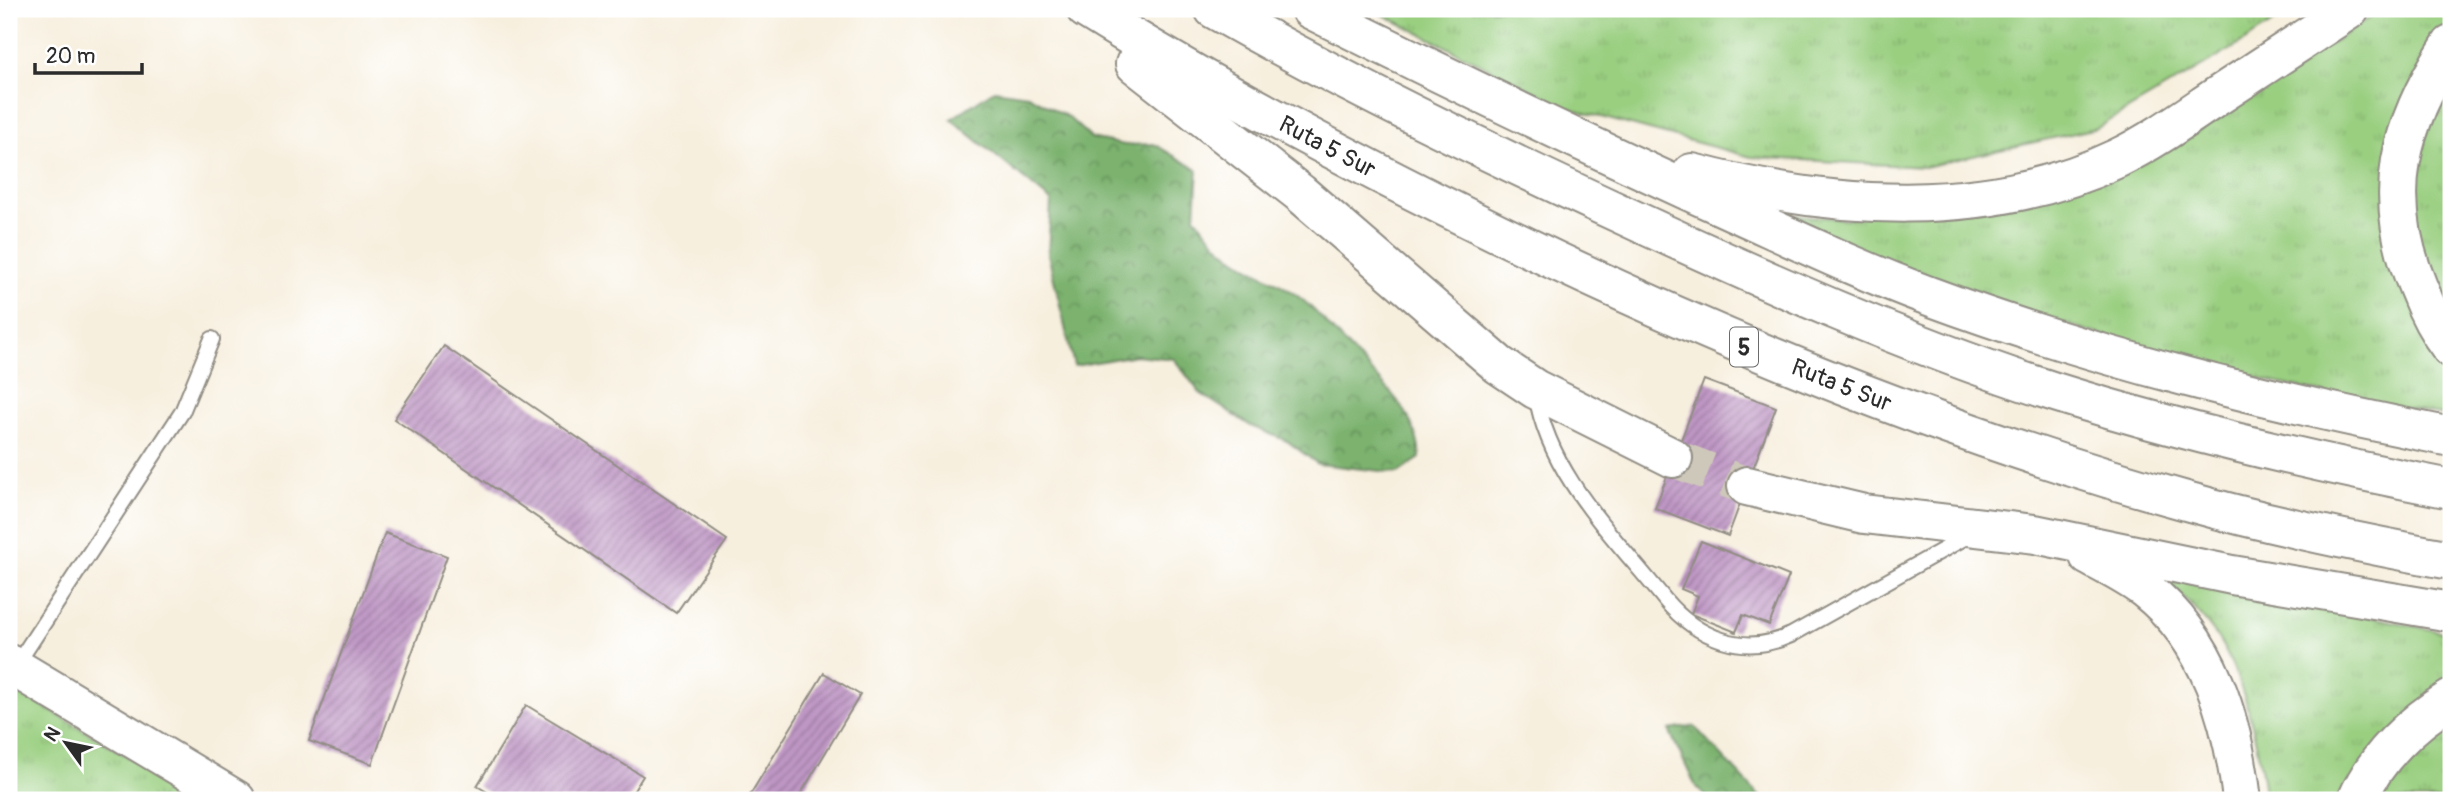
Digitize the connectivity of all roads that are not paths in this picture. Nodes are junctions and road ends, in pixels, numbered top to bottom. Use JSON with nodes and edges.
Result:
{"nodes":[{"id":1,"x":1064,"y":9,"type":"edge"},
{"id":2,"x":1086,"y":9,"type":"edge"},
{"id":3,"x":1214,"y":9,"type":"edge"},
{"id":4,"x":1310,"y":9,"type":"edge"},
{"id":5,"x":2350,"y":9,"type":"edge"},
{"id":6,"x":2451,"y":45,"type":"edge"},
{"id":7,"x":1556,"y":132,"type":"junction"},
{"id":8,"x":212,"y":339,"type":"dead end"},
{"id":9,"x":2451,"y":348,"type":"edge"},
{"id":10,"x":1535,"y":389,"type":"junction"},
{"id":11,"x":2451,"y":437,"type":"edge"},
{"id":12,"x":1673,"y":458,"type":"tunnel mouth"},
{"id":13,"x":1747,"y":486,"type":"tunnel mouth"},
{"id":14,"x":2451,"y":489,"type":"edge"},
{"id":15,"x":1982,"y":527,"type":"junction"},
{"id":16,"x":2035,"y":534,"type":"junction"},
{"id":17,"x":2451,"y":560,"type":"edge"},
{"id":18,"x":2451,"y":612,"type":"edge"},
{"id":19,"x":12,"y":666,"type":"edge"},
{"id":20,"x":2451,"y":699,"type":"edge"},
{"id":21,"x":236,"y":800,"type":"edge"},
{"id":22,"x":2242,"y":800,"type":"edge"},
{"id":23,"x":2357,"y":800,"type":"edge"}],
"edges":[{"from":1,"to":10,"type":"main road"},
{"from":2,"to":17,"type":"main road","name":"Ruta 5 Sur","number":"5"},
{"from":3,"to":14,"type":"main road"},
{"from":4,"to":7,"type":"main road"},
{"from":5,"to":7,"type":"main road"},
{"from":6,"to":9,"type":"main road"},
{"from":7,"to":11,"type":"main road"},
{"from":8,"to":19,"type":"lane"},
{"from":10,"to":12,"type":"main road"},
{"from":10,"to":15,"type":"lane"},
{"from":13,"to":15,"type":"main road"},
{"from":15,"to":16,"type":"main road"},
{"from":16,"to":18,"type":"main road"},
{"from":16,"to":22,"type":"main road"},
{"from":19,"to":21,"type":"main road"},
{"from":20,"to":23,"type":"main road"}]}
